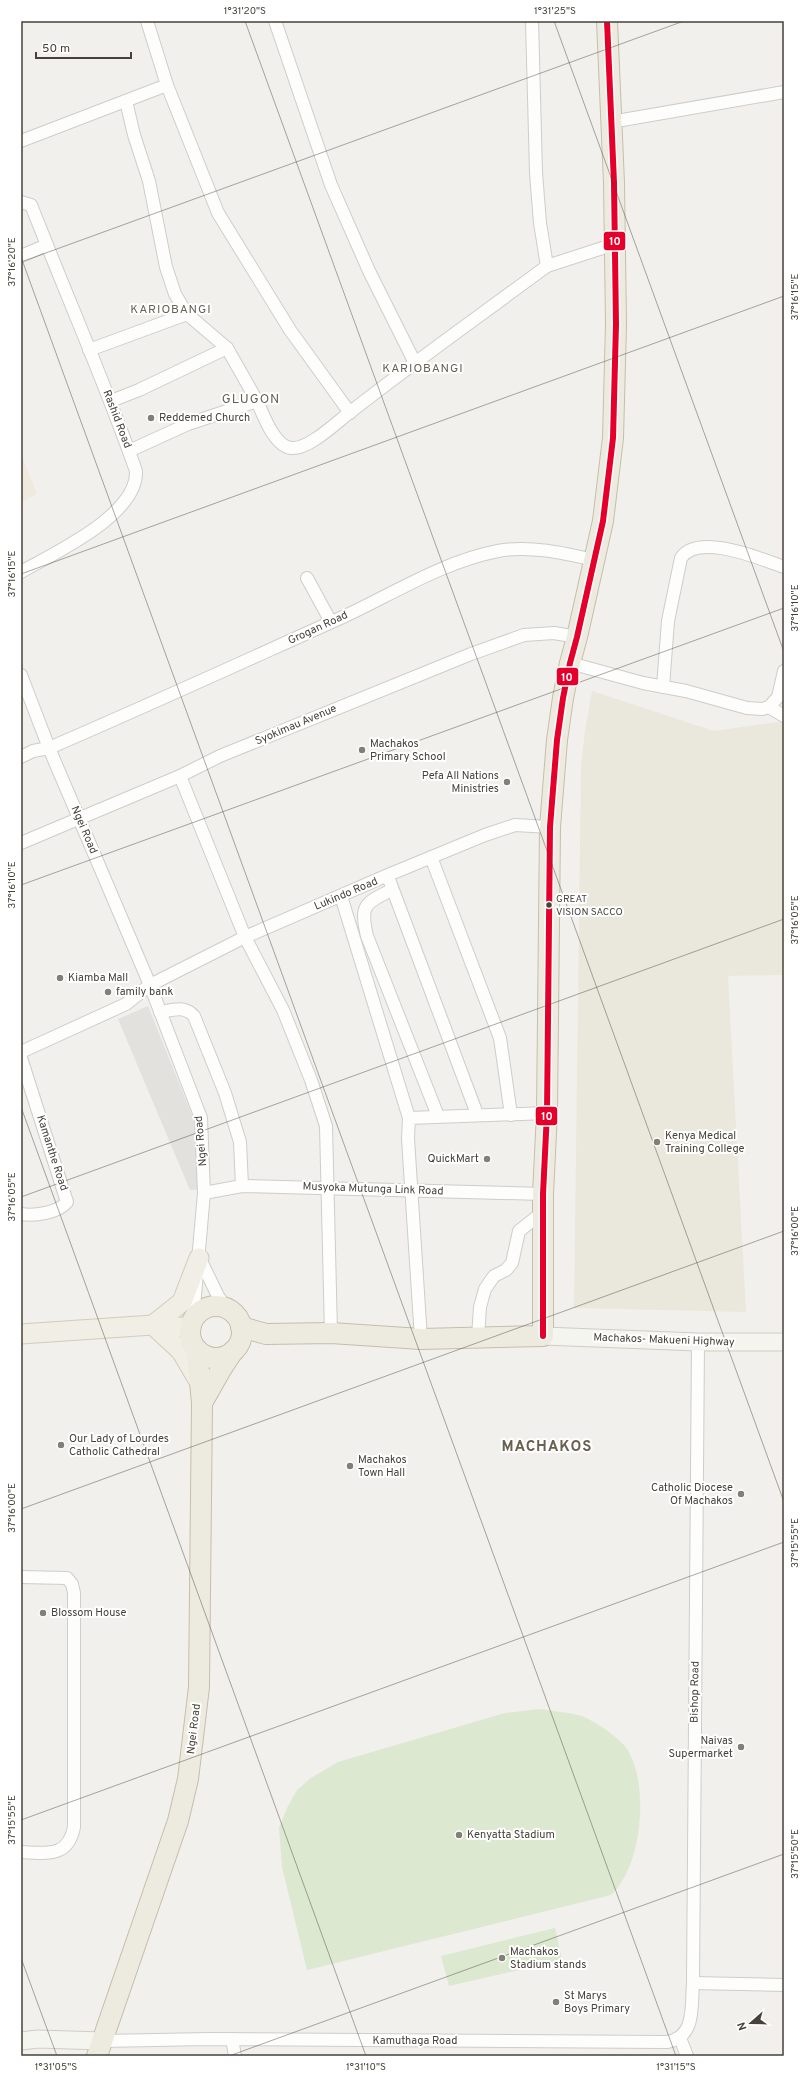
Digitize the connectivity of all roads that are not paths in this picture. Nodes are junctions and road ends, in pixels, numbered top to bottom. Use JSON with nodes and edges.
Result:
{"nodes":[{"id":1,"x":147,"y":21,"type":"edge"},
{"id":2,"x":275,"y":21,"type":"edge"},
{"id":3,"x":532,"y":21,"type":"edge"},
{"id":4,"x":607,"y":21,"type":"edge"},
{"id":5,"x":167,"y":85,"type":"junction"},
{"id":6,"x":784,"y":92,"type":"edge"},
{"id":7,"x":126,"y":101,"type":"junction"},
{"id":8,"x":611,"y":122,"type":"junction"},
{"id":9,"x":21,"y":141,"type":"edge"},
{"id":10,"x":21,"y":202,"type":"edge"},
{"id":11,"x":615,"y":244,"type":"junction"},
{"id":12,"x":47,"y":245,"type":"junction"},
{"id":13,"x":21,"y":256,"type":"edge"},
{"id":14,"x":547,"y":266,"type":"junction"},
{"id":15,"x":187,"y":314,"type":"junction"},
{"id":16,"x":227,"y":348,"type":"junction"},
{"id":17,"x":89,"y":350,"type":"junction"},
{"id":18,"x":414,"y":361,"type":"junction"},
{"id":19,"x":111,"y":401,"type":"junction"},
{"id":20,"x":257,"y":401,"type":"junction"},
{"id":21,"x":350,"y":412,"type":"junction"},
{"id":22,"x":129,"y":451,"type":"junction"},
{"id":23,"x":594,"y":560,"type":"junction"},
{"id":24,"x":784,"y":567,"type":"edge"},
{"id":25,"x":21,"y":572,"type":"edge"},
{"id":26,"x":307,"y":578,"type":"dead end"},
{"id":27,"x":331,"y":622,"type":"junction"},
{"id":28,"x":577,"y":637,"type":"junction"},
{"id":29,"x":570,"y":663,"type":"junction"},
{"id":30,"x":784,"y":671,"type":"edge"},
{"id":31,"x":21,"y":675,"type":"edge"},
{"id":32,"x":663,"y":687,"type":"junction"},
{"id":33,"x":769,"y":707,"type":"junction"},
{"id":34,"x":784,"y":716,"type":"edge"},
{"id":35,"x":49,"y":748,"type":"junction"},
{"id":36,"x":21,"y":757,"type":"edge"},
{"id":37,"x":180,"y":776,"type":"junction"},
{"id":38,"x":79,"y":819,"type":"junction"},
{"id":39,"x":550,"y":827,"type":"junction"},
{"id":40,"x":21,"y":843,"type":"edge"},
{"id":41,"x":431,"y":857,"type":"junction"},
{"id":42,"x":388,"y":876,"type":"junction"},
{"id":43,"x":392,"y":890,"type":"junction"},
{"id":44,"x":341,"y":896,"type":"junction"},
{"id":45,"x":245,"y":936,"type":"junction"},
{"id":46,"x":150,"y":985,"type":"junction"},
{"id":47,"x":160,"y":1012,"type":"junction"},
{"id":48,"x":21,"y":1052,"type":"edge"},
{"id":49,"x":21,"y":1058,"type":"edge"},
{"id":50,"x":547,"y":1113,"type":"junction"},
{"id":51,"x":477,"y":1114,"type":"junction"},
{"id":52,"x":511,"y":1115,"type":"junction"},
{"id":53,"x":438,"y":1116,"type":"junction"},
{"id":54,"x":409,"y":1118,"type":"junction"},
{"id":55,"x":242,"y":1186,"type":"junction"},
{"id":56,"x":328,"y":1187,"type":"junction"},
{"id":57,"x":413,"y":1191,"type":"junction"},
{"id":58,"x":204,"y":1193,"type":"junction"},
{"id":59,"x":543,"y":1203,"type":"junction"},
{"id":60,"x":21,"y":1214,"type":"edge"},
{"id":61,"x":200,"y":1258,"type":"junction"},
{"id":62,"x":225,"y":1307,"type":"junction"},
{"id":63,"x":192,"y":1323,"type":"junction"},
{"id":64,"x":153,"y":1325,"type":"junction"},
{"id":65,"x":241,"y":1326,"type":"junction"},
{"id":66,"x":332,"y":1333,"type":"junction"},
{"id":67,"x":21,"y":1334,"type":"edge"},
{"id":68,"x":266,"y":1334,"type":"junction"},
{"id":69,"x":544,"y":1336,"type":"junction"},
{"id":70,"x":478,"y":1337,"type":"junction"},
{"id":71,"x":421,"y":1339,"type":"junction"},
{"id":72,"x":698,"y":1342,"type":"junction"},
{"id":73,"x":784,"y":1342,"type":"edge"},
{"id":74,"x":236,"y":1349,"type":"junction"},
{"id":75,"x":196,"y":1350,"type":"junction"},
{"id":76,"x":201,"y":1394,"type":"junction"},
{"id":77,"x":21,"y":1577,"type":"edge"},
{"id":78,"x":21,"y":1852,"type":"edge"},
{"id":79,"x":692,"y":1983,"type":"junction"},
{"id":80,"x":784,"y":1984,"type":"edge"},
{"id":81,"x":680,"y":2038,"type":"junction"},
{"id":82,"x":232,"y":2039,"type":"junction"},
{"id":83,"x":21,"y":2041,"type":"edge"},
{"id":84,"x":100,"y":2048,"type":"edge"},
{"id":85,"x":235,"y":2056,"type":"edge"},
{"id":86,"x":687,"y":2056,"type":"edge"}],
"edges":[{"from":1,"to":5,"type":"street"},
{"from":2,"to":18,"type":"street"},
{"from":3,"to":14,"type":"street"},
{"from":4,"to":8,"type":"highway"},
{"from":5,"to":7,"type":"street"},
{"from":5,"to":21,"type":"street"},
{"from":6,"to":8,"type":"street"},
{"from":7,"to":9,"type":"street"},
{"from":7,"to":15,"type":"street"},
{"from":8,"to":11,"type":"highway"},
{"from":10,"to":12,"type":"street","name":"Rashid Road"},
{"from":11,"to":14,"type":"street"},
{"from":11,"to":23,"type":"highway"},
{"from":12,"to":13,"type":"street"},
{"from":12,"to":17,"type":"street","name":"Rashid Road"},
{"from":14,"to":18,"type":"street"},
{"from":15,"to":16,"type":"street"},
{"from":15,"to":17,"type":"street"},
{"from":16,"to":19,"type":"street"},
{"from":16,"to":20,"type":"street"},
{"from":17,"to":19,"type":"street","name":"Rashid Road"},
{"from":18,"to":21,"type":"street"},
{"from":19,"to":22,"type":"street","name":"Rashid Road"},
{"from":20,"to":21,"type":"street"},
{"from":20,"to":22,"type":"street"},
{"from":22,"to":25,"type":"street","name":"Rashid Road"},
{"from":23,"to":27,"type":"street","name":"Grogan Road"},
{"from":23,"to":28,"type":"highway"},
{"from":24,"to":32,"type":"street"},
{"from":26,"to":27,"type":"street"},
{"from":27,"to":35,"type":"street","name":"Grogan Road"},
{"from":28,"to":29,"type":"highway"},
{"from":28,"to":37,"type":"street","name":"Syokimau Avenue"},
{"from":29,"to":32,"type":"street"},
{"from":29,"to":39,"type":"highway"},
{"from":30,"to":33,"type":"street"},
{"from":31,"to":35,"type":"street","name":"Ngei Road"},
{"from":32,"to":33,"type":"street"},
{"from":33,"to":34,"type":"street"},
{"from":35,"to":36,"type":"street","name":"Grogan Road"},
{"from":35,"to":38,"type":"street","name":"Ngei Road"},
{"from":37,"to":38,"type":"street","name":"Syokimau Avenue"},
{"from":37,"to":45,"type":"street"},
{"from":38,"to":40,"type":"street","name":"Syokimau Avenue"},
{"from":38,"to":46,"type":"street","name":"Ngei Road"},
{"from":39,"to":41,"type":"street","name":"Lukindo Road"},
{"from":39,"to":50,"type":"highway"},
{"from":41,"to":42,"type":"street","name":"Lukindo Road"},
{"from":41,"to":52,"type":"street"},
{"from":42,"to":43,"type":"street"},
{"from":42,"to":44,"type":"street","name":"Lukindo Road"},
{"from":43,"to":51,"type":"street"},
{"from":43,"to":53,"type":"street"},
{"from":44,"to":45,"type":"street","name":"Lukindo Road"},
{"from":44,"to":54,"type":"street"},
{"from":45,"to":46,"type":"street","name":"Lukindo Road"},
{"from":45,"to":56,"type":"street"},
{"from":46,"to":47,"type":"street","name":"Ngei Road"},
{"from":46,"to":48,"type":"street"},
{"from":47,"to":55,"type":"street"},
{"from":47,"to":58,"type":"street","name":"Ngei Road"},
{"from":49,"to":60,"type":"street","name":"Kamanthe Road"},
{"from":50,"to":52,"type":"street"},
{"from":50,"to":59,"type":"highway"},
{"from":51,"to":52,"type":"street"},
{"from":51,"to":53,"type":"street"},
{"from":53,"to":54,"type":"street"},
{"from":54,"to":57,"type":"street"},
{"from":55,"to":56,"type":"street","name":"Musyoka Mutunga Link Road"},
{"from":55,"to":58,"type":"street","name":"Musyoka Mutunga Link Road"},
{"from":56,"to":57,"type":"street","name":"Musyoka Mutunga Link Road"},
{"from":56,"to":66,"type":"street"},
{"from":57,"to":59,"type":"street","name":"Musyoka Mutunga Link Road"},
{"from":57,"to":71,"type":"street"},
{"from":58,"to":61,"type":"street","name":"Ngei Road"},
{"from":59,"to":69,"type":"highway"},
{"from":59,"to":70,"type":"street"},
{"from":61,"to":62,"type":"street","name":"Ngei Road"},
{"from":61,"to":63,"type":"street","name":"Ngei Road"},
{"from":61,"to":64,"type":"main road"},
{"from":62,"to":63,"type":"highway"},
{"from":62,"to":65,"type":"highway"},
{"from":63,"to":64,"type":"main road"},
{"from":63,"to":75,"type":"highway"},
{"from":64,"to":67,"type":"main road"},
{"from":64,"to":76,"type":"main road"},
{"from":65,"to":68,"type":"highway"},
{"from":65,"to":74,"type":"highway"},
{"from":66,"to":68,"type":"highway"},
{"from":66,"to":71,"type":"highway"},
{"from":68,"to":74,"type":"highway"},
{"from":69,"to":70,"type":"highway"},
{"from":69,"to":72,"type":"main road","name":"Machakos- Makueni Highway"},
{"from":70,"to":71,"type":"highway"},
{"from":72,"to":73,"type":"main road","name":"Machakos- Makueni Highway"},
{"from":72,"to":79,"type":"street","name":"Bishop Road"},
{"from":74,"to":75,"type":"highway"},
{"from":74,"to":76,"type":"highway"},
{"from":75,"to":76,"type":"highway","name":"Ngei Road"},
{"from":76,"to":84,"type":"highway","name":"Ngei Road"},
{"from":77,"to":78,"type":"street"},
{"from":79,"to":80,"type":"street"},
{"from":79,"to":81,"type":"street","name":"Bishop Road"},
{"from":81,"to":82,"type":"street","name":"Kamuthaga Road"},
{"from":81,"to":86,"type":"street"},
{"from":82,"to":84,"type":"street","name":"Kamuthaga Road"},
{"from":82,"to":85,"type":"street"},
{"from":83,"to":84,"type":"main road"}]}
